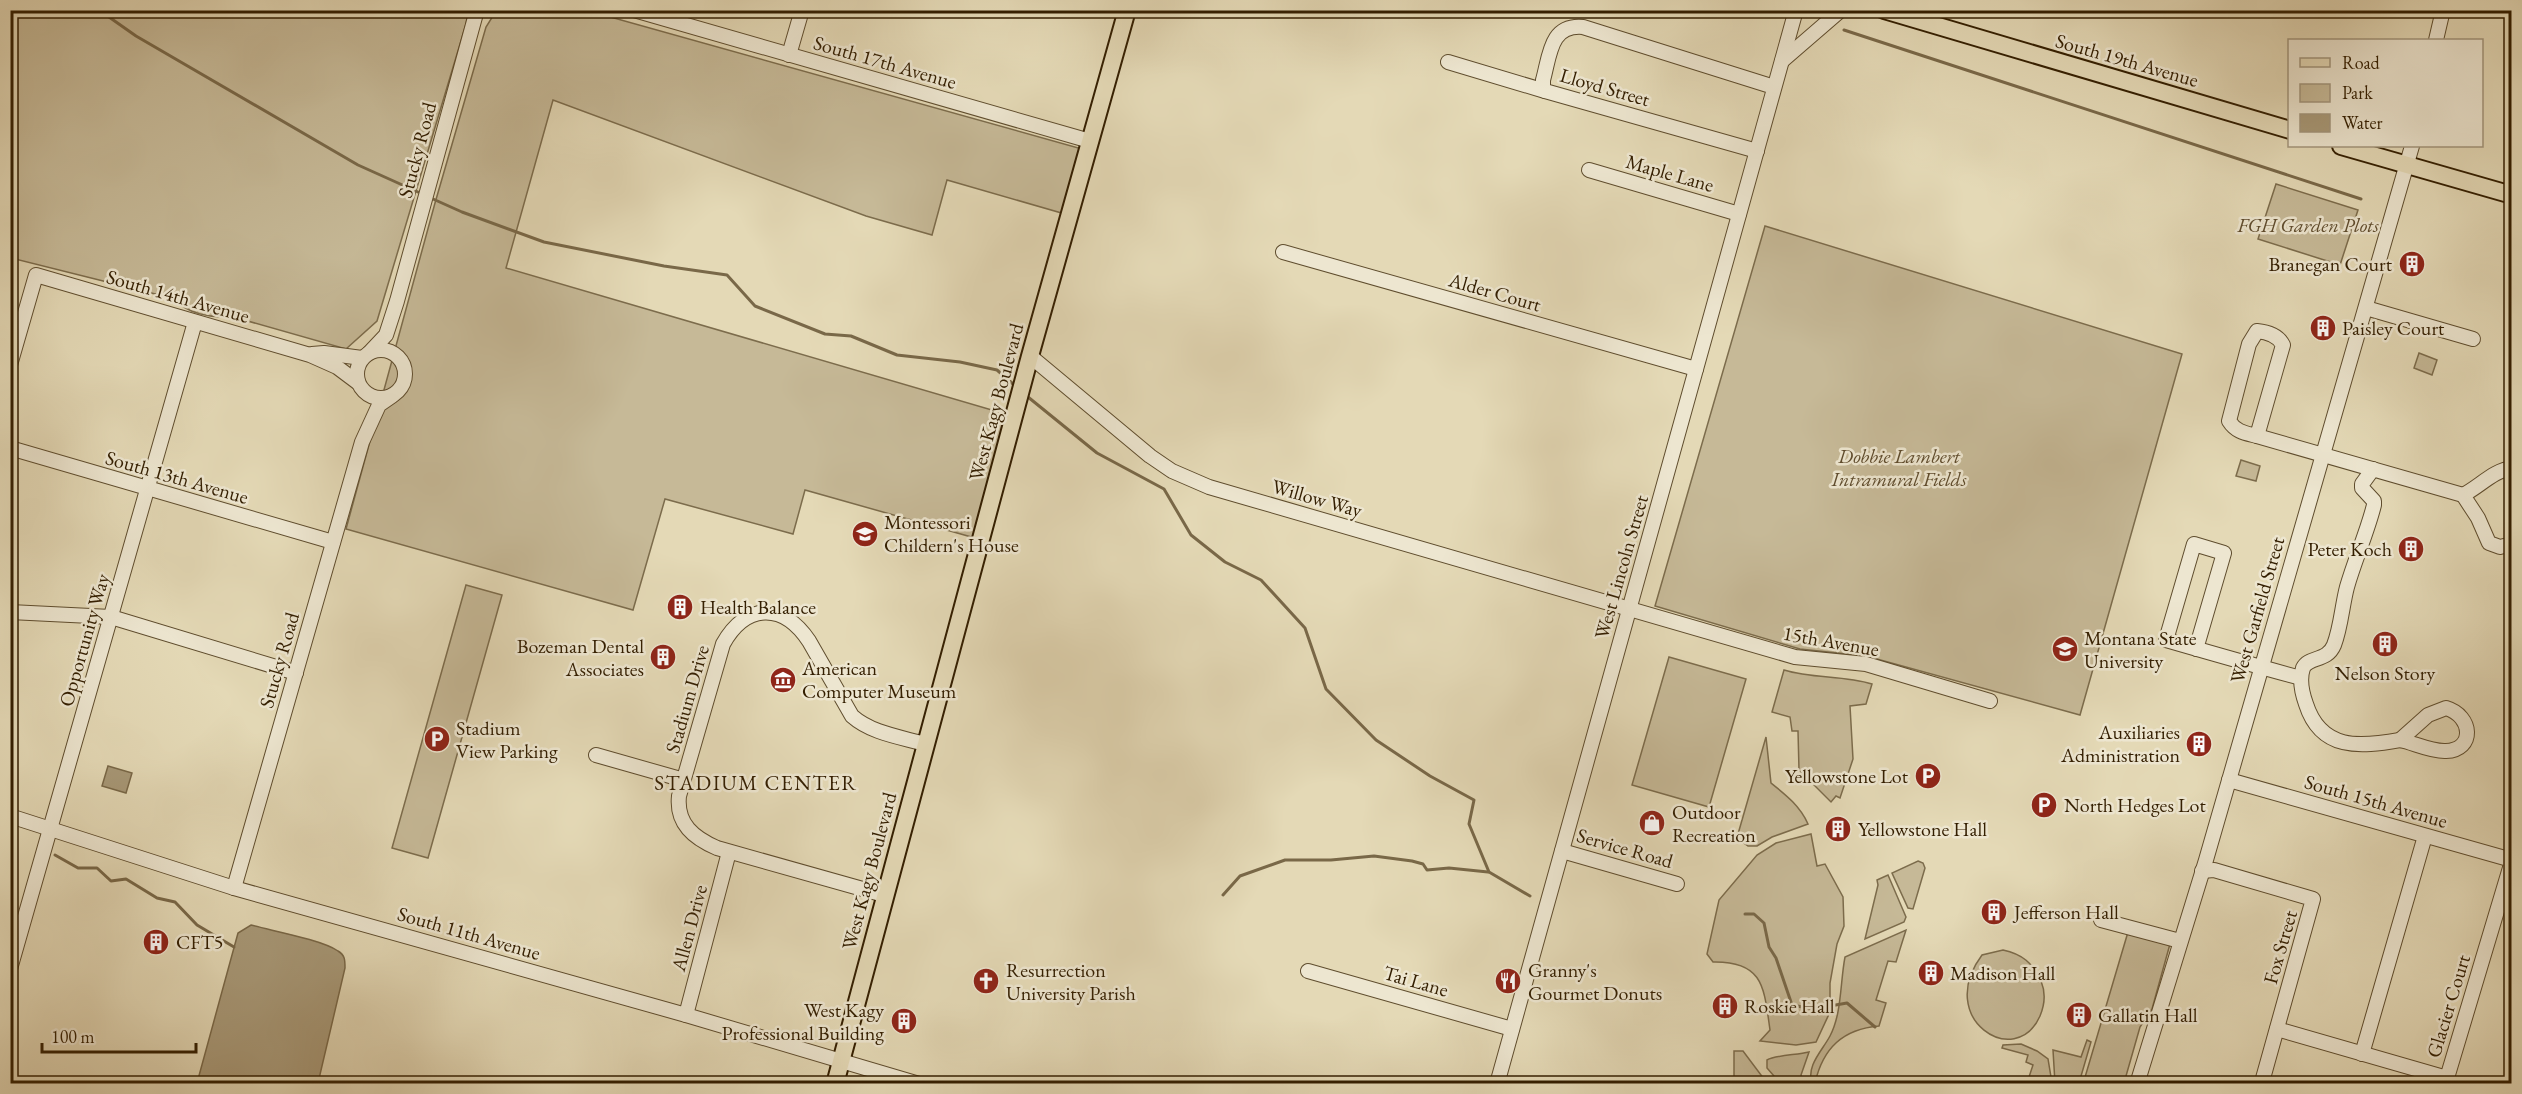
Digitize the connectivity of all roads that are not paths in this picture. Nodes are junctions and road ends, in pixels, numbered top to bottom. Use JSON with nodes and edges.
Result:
{"nodes":[{"id":1,"x":477,"y":10,"type":"edge"},
{"id":2,"x":634,"y":10,"type":"edge"},
{"id":3,"x":802,"y":10,"type":"edge"},
{"id":4,"x":1127,"y":10,"type":"edge"},
{"id":5,"x":1796,"y":10,"type":"edge"},
{"id":6,"x":1840,"y":10,"type":"edge"},
{"id":7,"x":1884,"y":10,"type":"edge"},
{"id":8,"x":2443,"y":10,"type":"edge"},
{"id":9,"x":2436,"y":39,"type":"edge"},
{"id":10,"x":789,"y":55,"type":"junction"},
{"id":11,"x":1782,"y":61,"type":"junction"},
{"id":12,"x":1448,"y":62,"type":"dead end"},
{"id":13,"x":1774,"y":87,"type":"junction"},
{"id":14,"x":1545,"y":91,"type":"junction"},
{"id":15,"x":2288,"y":130,"type":"edge"},
{"id":16,"x":1090,"y":141,"type":"junction"},
{"id":17,"x":2344,"y":147,"type":"edge"},
{"id":18,"x":2412,"y":147,"type":"edge"},
{"id":19,"x":1757,"y":151,"type":"junction"},
{"id":20,"x":2408,"y":165,"type":"junction"},
{"id":21,"x":1589,"y":170,"type":"dead end"},
{"id":22,"x":2511,"y":195,"type":"edge"},
{"id":23,"x":1739,"y":214,"type":"junction"},
{"id":24,"x":1283,"y":252,"type":"dead end"},
{"id":25,"x":397,"y":301,"type":"junction"},
{"id":26,"x":2366,"y":308,"type":"junction"},
{"id":27,"x":195,"y":322,"type":"junction"},
{"id":28,"x":2473,"y":339,"type":"dead end"},
{"id":29,"x":310,"y":355,"type":"junction"},
{"id":30,"x":366,"y":356,"type":"junction"},
{"id":31,"x":1030,"y":356,"type":"junction"},
{"id":32,"x":398,"y":357,"type":"junction"},
{"id":33,"x":10,"y":365,"type":"edge"},
{"id":34,"x":1696,"y":369,"type":"junction"},
{"id":35,"x":359,"y":385,"type":"junction"},
{"id":36,"x":392,"y":396,"type":"junction"},
{"id":37,"x":2257,"y":436,"type":"junction"},
{"id":38,"x":362,"y":442,"type":"junction"},
{"id":39,"x":10,"y":448,"type":"edge"},
{"id":40,"x":2323,"y":455,"type":"junction"},
{"id":41,"x":2511,"y":468,"type":"edge"},
{"id":42,"x":2373,"y":469,"type":"junction"},
{"id":43,"x":148,"y":489,"type":"junction"},
{"id":44,"x":2463,"y":495,"type":"junction"},
{"id":45,"x":333,"y":542,"type":"junction"},
{"id":46,"x":2511,"y":544,"type":"edge"},
{"id":47,"x":1629,"y":609,"type":"junction"},
{"id":48,"x":10,"y":612,"type":"edge"},
{"id":49,"x":111,"y":617,"type":"junction"},
{"id":50,"x":2196,"y":649,"type":"junction"},
{"id":51,"x":2261,"y":667,"type":"junction"},
{"id":52,"x":296,"y":672,"type":"junction"},
{"id":53,"x":2301,"y":678,"type":"junction"},
{"id":54,"x":1990,"y":701,"type":"dead end"},
{"id":55,"x":2400,"y":740,"type":"junction"},
{"id":56,"x":925,"y":744,"type":"junction"},
{"id":57,"x":596,"y":755,"type":"dead end"},
{"id":58,"x":684,"y":780,"type":"junction"},
{"id":59,"x":2229,"y":780,"type":"junction"},
{"id":60,"x":10,"y":816,"type":"edge"},
{"id":61,"x":50,"y":828,"type":"junction"},
{"id":62,"x":2425,"y":836,"type":"junction"},
{"id":63,"x":1562,"y":851,"type":"junction"},
{"id":64,"x":729,"y":852,"type":"junction"},
{"id":65,"x":2511,"y":861,"type":"edge"},
{"id":66,"x":2202,"y":871,"type":"junction"},
{"id":67,"x":1677,"y":884,"type":"dead end"},
{"id":68,"x":234,"y":888,"type":"junction"},
{"id":69,"x":884,"y":895,"type":"junction"},
{"id":70,"x":2101,"y":920,"type":"dead end"},
{"id":71,"x":2180,"y":941,"type":"junction"},
{"id":72,"x":10,"y":969,"type":"edge"},
{"id":73,"x":1308,"y":971,"type":"dead end"},
{"id":74,"x":686,"y":1015,"type":"junction"},
{"id":75,"x":1512,"y":1029,"type":"junction"},
{"id":76,"x":2277,"y":1029,"type":"junction"},
{"id":77,"x":2362,"y":1054,"type":"junction"},
{"id":78,"x":841,"y":1062,"type":"junction"},
{"id":79,"x":2262,"y":1082,"type":"dead end"},
{"id":80,"x":835,"y":1083,"type":"edge"},
{"id":81,"x":919,"y":1083,"type":"edge"},
{"id":82,"x":1497,"y":1083,"type":"edge"},
{"id":83,"x":2137,"y":1083,"type":"edge"}],
"edges":[{"from":1,"to":25,"type":"street","name":"Stucky Road"},
{"from":2,"to":10,"type":"street","name":"South 17th Avenue"},
{"from":3,"to":10,"type":"street"},
{"from":4,"to":16,"type":"main road","name":"West Kagy Boulevard"},
{"from":5,"to":11,"type":"street","name":"West Lincoln Street"},
{"from":6,"to":11,"type":"street"},
{"from":7,"to":15,"type":"main road","name":"South 19th Avenue"},
{"from":8,"to":9,"type":"street"},
{"from":10,"to":16,"type":"street","name":"South 17th Avenue"},
{"from":11,"to":13,"type":"street","name":"West Lincoln Street"},
{"from":12,"to":14,"type":"street"},
{"from":13,"to":14,"type":"street","name":"Lloyd Street"},
{"from":13,"to":19,"type":"street","name":"West Lincoln Street"},
{"from":14,"to":19,"type":"street","name":"Lloyd Street"},
{"from":16,"to":31,"type":"main road","name":"West Kagy Boulevard"},
{"from":17,"to":20,"type":"main road"},
{"from":18,"to":20,"type":"street","name":"West Garfield Street"},
{"from":19,"to":23,"type":"street","name":"West Lincoln Street"},
{"from":20,"to":22,"type":"main road"},
{"from":20,"to":26,"type":"street","name":"West Garfield Street"},
{"from":21,"to":23,"type":"street","name":"Maple Lane"},
{"from":23,"to":34,"type":"street","name":"West Lincoln Street"},
{"from":24,"to":34,"type":"street","name":"Alder Court"},
{"from":25,"to":30,"type":"street","name":"Stucky Road"},
{"from":25,"to":32,"type":"street","name":"Stucky Road"},
{"from":26,"to":28,"type":"street"},
{"from":26,"to":40,"type":"street","name":"West Garfield Street"},
{"from":27,"to":29,"type":"street","name":"South 14th Avenue"},
{"from":27,"to":33,"type":"street","name":"South 14th Avenue"},
{"from":27,"to":43,"type":"street","name":"Opportunity Way"},
{"from":29,"to":30,"type":"street","name":"South 14th Avenue"},
{"from":29,"to":35,"type":"street","name":"South 14th Avenue"},
{"from":30,"to":32,"type":"street"},
{"from":30,"to":35,"type":"street"},
{"from":31,"to":47,"type":"street","name":"Willow Way"},
{"from":31,"to":56,"type":"main road","name":"West Kagy Boulevard"},
{"from":32,"to":36,"type":"street"},
{"from":34,"to":47,"type":"street","name":"West Lincoln Street"},
{"from":35,"to":36,"type":"street"},
{"from":35,"to":38,"type":"street","name":"Stucky Road"},
{"from":36,"to":38,"type":"street","name":"Stucky Road"},
{"from":37,"to":37,"type":"street"},
{"from":37,"to":40,"type":"street"},
{"from":38,"to":45,"type":"street","name":"Stucky Road"},
{"from":39,"to":43,"type":"street","name":"South 13th Avenue"},
{"from":40,"to":42,"type":"street"},
{"from":40,"to":51,"type":"street","name":"West Garfield Street"},
{"from":41,"to":44,"type":"street"},
{"from":42,"to":44,"type":"street"},
{"from":42,"to":53,"type":"street"},
{"from":43,"to":45,"type":"street","name":"South 13th Avenue"},
{"from":43,"to":49,"type":"street","name":"Opportunity Way"},
{"from":44,"to":46,"type":"street"},
{"from":45,"to":52,"type":"street","name":"Stucky Road"},
{"from":47,"to":54,"type":"street","name":"15th Avenue"},
{"from":47,"to":63,"type":"street","name":"West Lincoln Street"},
{"from":48,"to":49,"type":"street"},
{"from":49,"to":52,"type":"street"},
{"from":49,"to":61,"type":"street","name":"Opportunity Way"},
{"from":50,"to":50,"type":"street"},
{"from":50,"to":51,"type":"street"},
{"from":51,"to":53,"type":"street"},
{"from":51,"to":59,"type":"street","name":"West Garfield Street"},
{"from":52,"to":68,"type":"street","name":"Stucky Road"},
{"from":53,"to":55,"type":"street"},
{"from":55,"to":55,"type":"street"},
{"from":56,"to":58,"type":"street","name":"Stadium Drive"},
{"from":56,"to":69,"type":"main road","name":"West Kagy Boulevard"},
{"from":57,"to":58,"type":"street"},
{"from":58,"to":64,"type":"street","name":"Stadium Drive"},
{"from":59,"to":62,"type":"street","name":"South 15th Avenue"},
{"from":59,"to":66,"type":"street","name":"West Garfield Street"},
{"from":60,"to":61,"type":"street","name":"South 11th Avenue"},
{"from":61,"to":68,"type":"street","name":"South 11th Avenue"},
{"from":61,"to":72,"type":"street","name":"Opportunity Way"},
{"from":62,"to":65,"type":"street","name":"South 15th Avenue"},
{"from":62,"to":77,"type":"street"},
{"from":63,"to":67,"type":"street","name":"Service Road"},
{"from":63,"to":75,"type":"street","name":"West Lincoln Street"},
{"from":64,"to":69,"type":"street","name":"Stadium Drive"},
{"from":64,"to":74,"type":"street","name":"Allen Drive"},
{"from":65,"to":77,"type":"street","name":"Glacier Court"},
{"from":66,"to":71,"type":"street","name":"West Garfield Street"},
{"from":66,"to":76,"type":"street","name":"Fox Street"},
{"from":68,"to":74,"type":"street","name":"South 11th Avenue"},
{"from":69,"to":78,"type":"main road","name":"West Kagy Boulevard"},
{"from":70,"to":71,"type":"street"},
{"from":71,"to":83,"type":"street","name":"West Garfield Street"},
{"from":73,"to":75,"type":"street","name":"Tai Lane"},
{"from":74,"to":78,"type":"street","name":"South 11th Avenue"},
{"from":75,"to":82,"type":"street","name":"West Lincoln Street"},
{"from":76,"to":77,"type":"street","name":"Glacier Court"},
{"from":76,"to":79,"type":"street","name":"Fox Street"},
{"from":78,"to":80,"type":"main road","name":"West Kagy Boulevard"},
{"from":78,"to":81,"type":"street","name":"South 11th Avenue"}]}
